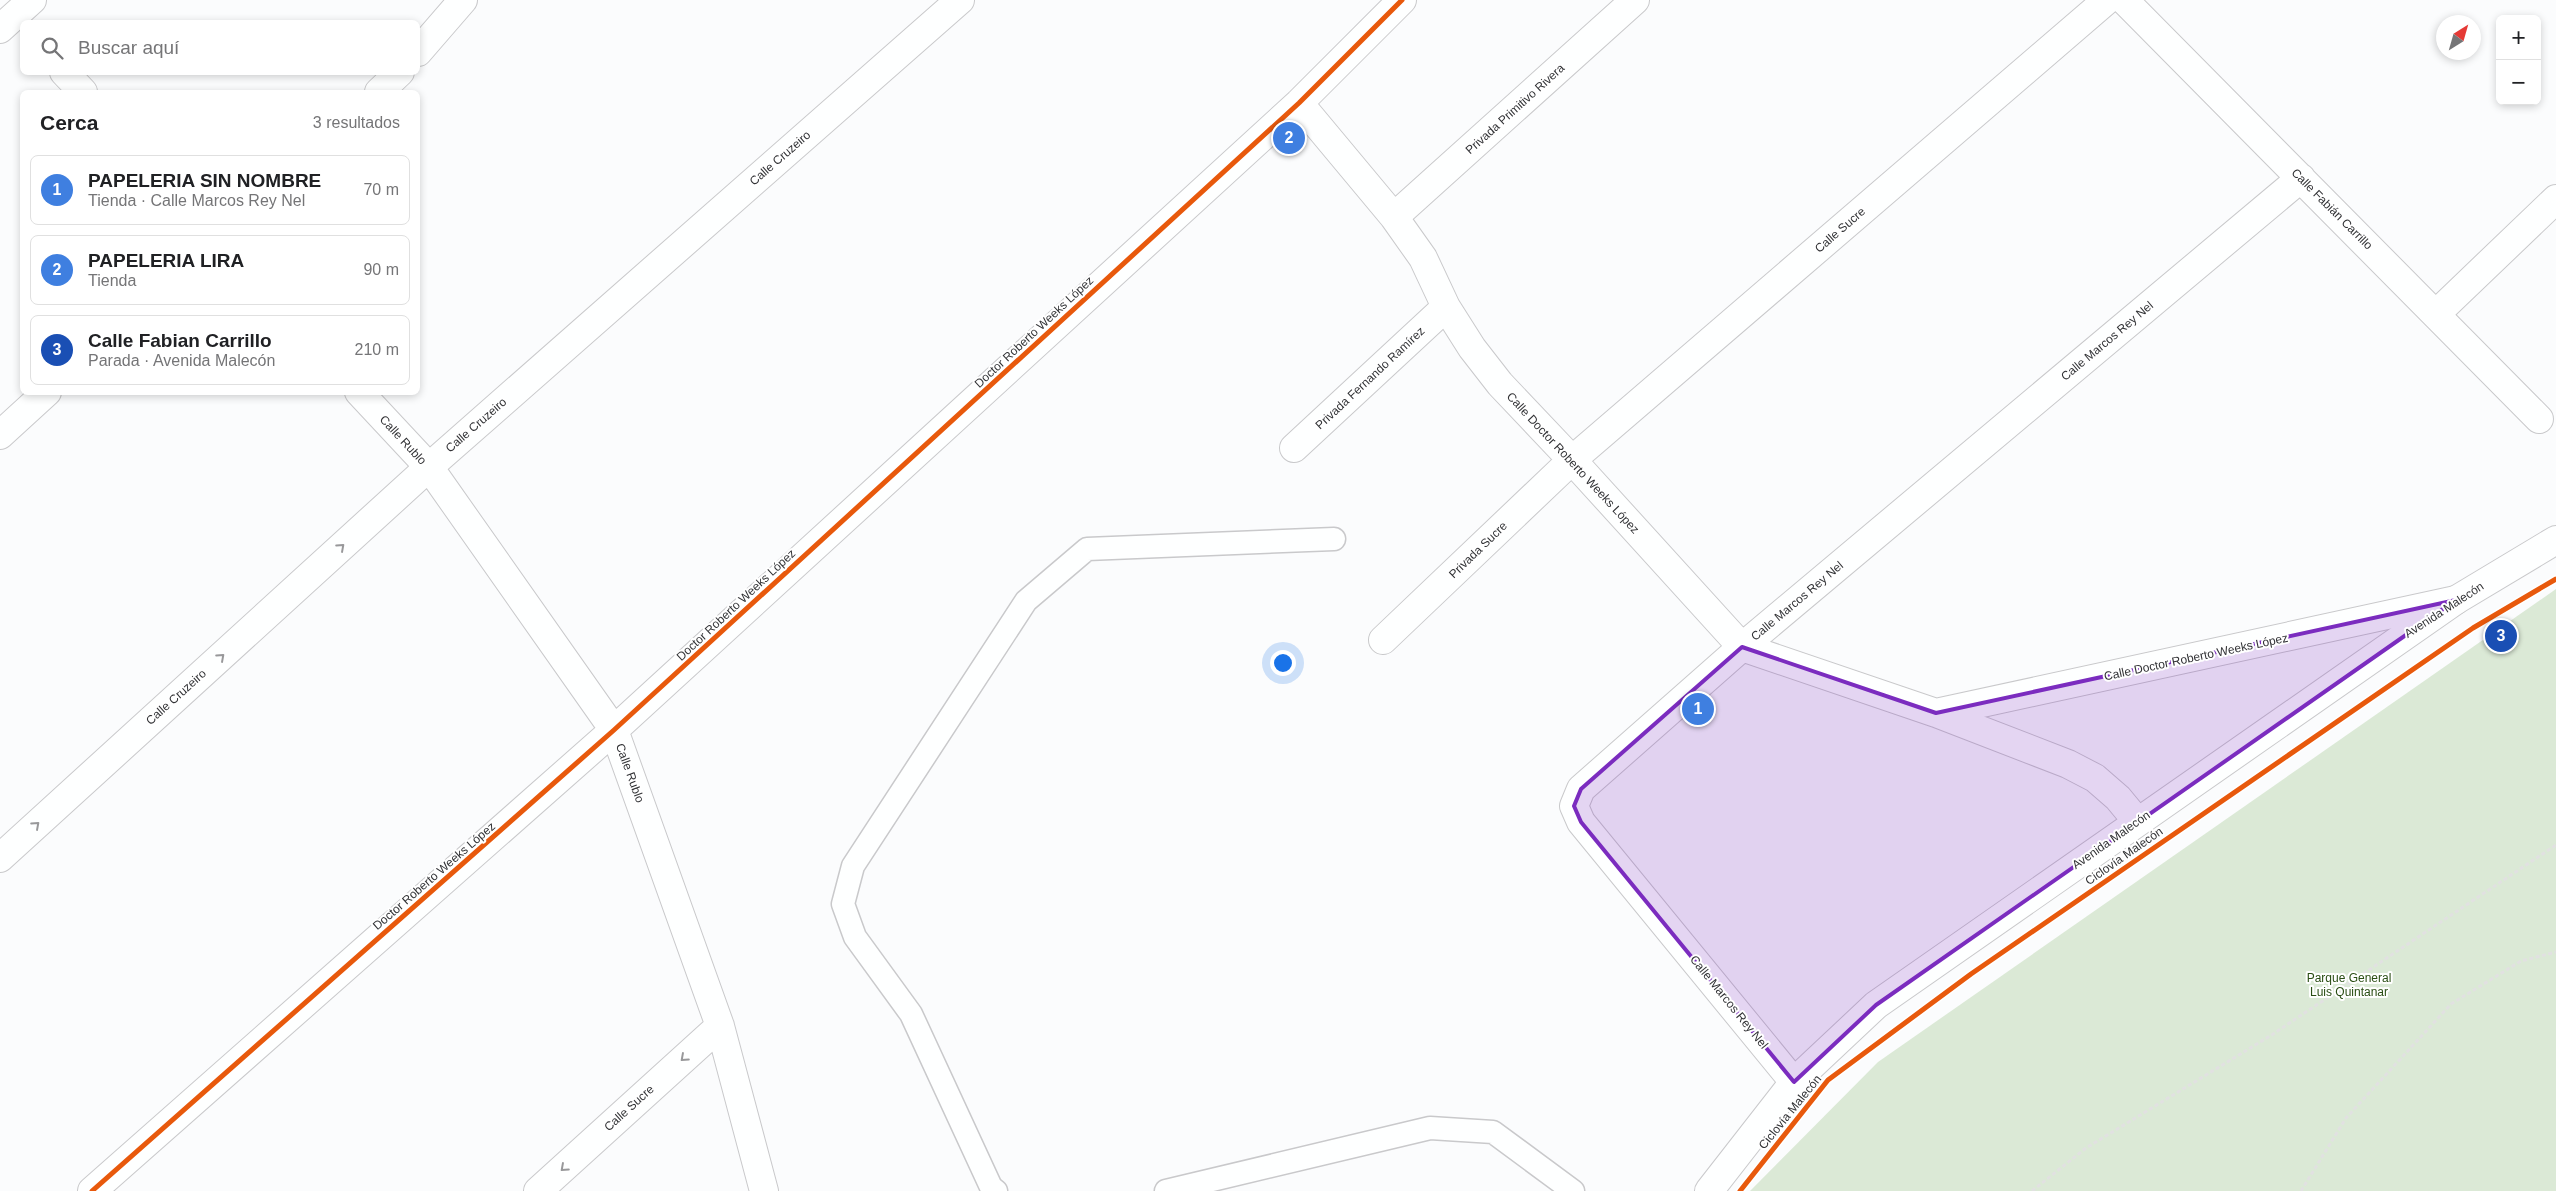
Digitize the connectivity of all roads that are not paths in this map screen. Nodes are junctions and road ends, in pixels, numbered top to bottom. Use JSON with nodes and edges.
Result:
{"nodes":[{"id":1,"x":463,"y":0,"type":"edge"},
{"id":2,"x":960,"y":0,"type":"edge"},
{"id":3,"x":1402,"y":0,"type":"edge"},
{"id":4,"x":1635,"y":0,"type":"edge"},
{"id":5,"x":2107,"y":0,"type":"edge"},
{"id":6,"x":2124,"y":0,"type":"edge"},
{"id":7,"x":1379,"y":10,"type":"edge"},
{"id":8,"x":420,"y":50,"type":"edge"},
{"id":9,"x":67,"y":75,"type":"edge"},
{"id":10,"x":397,"y":75,"type":"edge"},
{"id":11,"x":80,"y":90,"type":"edge"},
{"id":12,"x":382,"y":90,"type":"edge"},
{"id":13,"x":1299,"y":103,"type":"junction"},
{"id":14,"x":2301,"y":178,"type":"junction"},
{"id":15,"x":2556,"y":199,"type":"edge"},
{"id":16,"x":1394,"y":217,"type":"junction"},
{"id":17,"x":1446,"y":308,"type":"junction"},
{"id":18,"x":2436,"y":314,"type":"junction"},
{"id":19,"x":45,"y":395,"type":"edge"},
{"id":20,"x":362,"y":395,"type":"edge"},
{"id":21,"x":2539,"y":418,"type":"dead end"},
{"id":22,"x":0,"y":435,"type":"edge"},
{"id":23,"x":1294,"y":448,"type":"dead end"},
{"id":24,"x":1572,"y":460,"type":"junction"},
{"id":25,"x":428,"y":468,"type":"junction"},
{"id":26,"x":1334,"y":538,"type":"dead end"},
{"id":27,"x":2556,"y":540,"type":"edge"},
{"id":28,"x":2456,"y":600,"type":"junction"},
{"id":29,"x":1383,"y":640,"type":"dead end"},
{"id":30,"x":1742,"y":648,"type":"junction"},
{"id":31,"x":1936,"y":713,"type":"junction"},
{"id":32,"x":614,"y":730,"type":"junction"},
{"id":33,"x":2138,"y":821,"type":"junction"},
{"id":34,"x":0,"y":858,"type":"edge"},
{"id":35,"x":720,"y":1026,"type":"junction"},
{"id":36,"x":1794,"y":1082,"type":"junction"},
{"id":37,"x":92,"y":1191,"type":"edge"},
{"id":38,"x":538,"y":1191,"type":"edge"},
{"id":39,"x":764,"y":1191,"type":"edge"},
{"id":40,"x":996,"y":1191,"type":"edge"},
{"id":41,"x":1166,"y":1191,"type":"edge"},
{"id":42,"x":1573,"y":1191,"type":"edge"},
{"id":43,"x":1710,"y":1191,"type":"edge"}],
"edges":[{"from":1,"to":8,"type":"street"},
{"from":2,"to":25,"type":"street","name":"Calle Cruzeiro"},
{"from":3,"to":7,"type":"street","name":"Doctor Roberto Weeks López"},
{"from":4,"to":16,"type":"street","name":"Privada Primitivo Rivera"},
{"from":5,"to":24,"type":"street","name":"Calle Sucre"},
{"from":6,"to":14,"type":"street","name":"Calle Fabián Carrillo"},
{"from":7,"to":13,"type":"street","name":"Doctor Roberto Weeks López"},
{"from":9,"to":11,"type":"street"},
{"from":10,"to":12,"type":"street"},
{"from":13,"to":16,"type":"street","name":"Calle Doctor Roberto Weeks López"},
{"from":13,"to":32,"type":"street","name":"Doctor Roberto Weeks López"},
{"from":14,"to":18,"type":"street","name":"Calle Fabián Carrillo"},
{"from":14,"to":30,"type":"street","name":"Calle Marcos Rey Nel"},
{"from":15,"to":18,"type":"street"},
{"from":16,"to":17,"type":"street","name":"Calle Doctor Roberto Weeks López"},
{"from":17,"to":23,"type":"street","name":"Privada Fernando Ramírez"},
{"from":17,"to":24,"type":"street","name":"Calle Doctor Roberto Weeks López"},
{"from":18,"to":21,"type":"street","name":"Calle Fabián Carrillo"},
{"from":19,"to":22,"type":"street"},
{"from":20,"to":25,"type":"street","name":"Calle Rublo"},
{"from":24,"to":29,"type":"street","name":"Privada Sucre"},
{"from":24,"to":30,"type":"street","name":"Calle Doctor Roberto Weeks López"},
{"from":25,"to":32,"type":"street","name":"Calle Rublo"},
{"from":34,"to":25,"type":"street","name":"Calle Cruzeiro","one_way":true},
{"from":26,"to":40,"type":"lane"},
{"from":27,"to":28,"type":"street","name":"Avenida Malecón"},
{"from":28,"to":31,"type":"street","name":"Calle Doctor Roberto Weeks López"},
{"from":28,"to":33,"type":"street","name":"Avenida Malecón"},
{"from":30,"to":31,"type":"street","name":"Calle Doctor Roberto Weeks López"},
{"from":30,"to":36,"type":"street","name":"Calle Marcos Rey Nel"},
{"from":31,"to":33,"type":"street","name":"Calle Doctor Roberto Weeks López"},
{"from":32,"to":35,"type":"street","name":"Calle Rublo"},
{"from":32,"to":37,"type":"street","name":"Doctor Roberto Weeks López"},
{"from":33,"to":36,"type":"street","name":"Avenida Malecón"},
{"from":35,"to":38,"type":"street","name":"Calle Sucre","one_way":true},
{"from":35,"to":39,"type":"street","name":"Calle Rublo"},
{"from":36,"to":43,"type":"street","name":"Avenida Malecón"},
{"from":41,"to":42,"type":"lane"}]}
